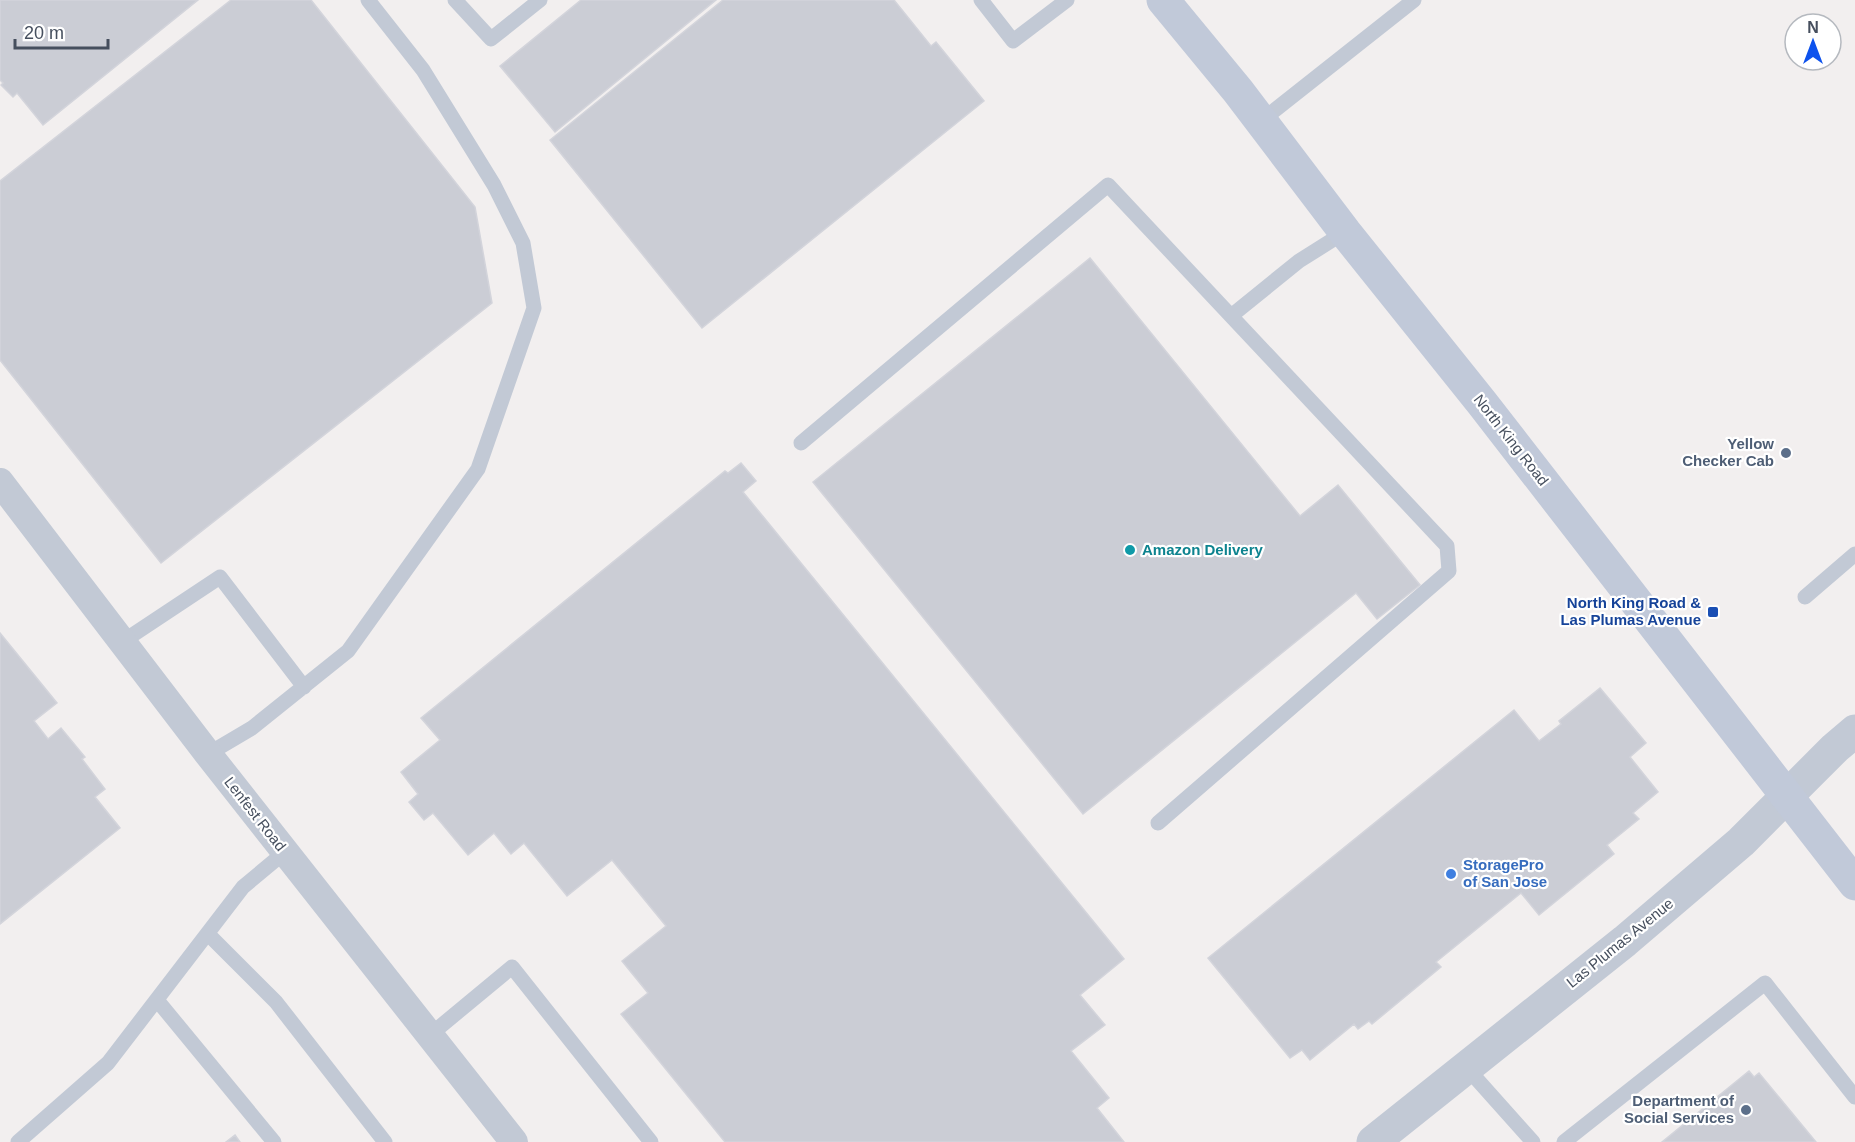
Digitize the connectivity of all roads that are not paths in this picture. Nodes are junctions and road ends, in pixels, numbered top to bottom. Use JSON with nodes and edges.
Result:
{"nodes":[{"id":1,"x":368,"y":0,"type":"edge"},
{"id":2,"x":455,"y":0,"type":"edge"},
{"id":3,"x":540,"y":0,"type":"edge"},
{"id":4,"x":981,"y":0,"type":"edge"},
{"id":5,"x":1067,"y":0,"type":"edge"},
{"id":6,"x":1163,"y":0,"type":"edge"},
{"id":7,"x":1414,"y":0,"type":"edge"},
{"id":8,"x":1261,"y":122,"type":"junction"},
{"id":9,"x":1345,"y":232,"type":"junction"},
{"id":10,"x":1231,"y":316,"type":"junction"},
{"id":11,"x":801,"y":443,"type":"dead end"},
{"id":12,"x":0,"y":482,"type":"edge"},
{"id":13,"x":1855,"y":554,"type":"edge"},
{"id":14,"x":1805,"y":597,"type":"dead end"},
{"id":15,"x":123,"y":642,"type":"junction"},
{"id":16,"x":304,"y":687,"type":"junction"},
{"id":17,"x":1855,"y":731,"type":"edge"},
{"id":18,"x":208,"y":754,"type":"junction"},
{"id":19,"x":1786,"y":797,"type":"junction"},
{"id":20,"x":1158,"y":823,"type":"dead end"},
{"id":21,"x":285,"y":852,"type":"junction"},
{"id":22,"x":1855,"y":884,"type":"edge"},
{"id":23,"x":208,"y":934,"type":"junction"},
{"id":24,"x":157,"y":1000,"type":"junction"},
{"id":25,"x":430,"y":1035,"type":"junction"},
{"id":26,"x":1466,"y":1067,"type":"junction"},
{"id":27,"x":1855,"y":1097,"type":"edge"},
{"id":28,"x":18,"y":1142,"type":"edge"},
{"id":29,"x":274,"y":1142,"type":"edge"},
{"id":30,"x":385,"y":1142,"type":"edge"},
{"id":31,"x":514,"y":1142,"type":"edge"},
{"id":32,"x":651,"y":1142,"type":"edge"},
{"id":33,"x":1373,"y":1142,"type":"edge"},
{"id":34,"x":1533,"y":1142,"type":"edge"},
{"id":35,"x":1564,"y":1142,"type":"edge"}],
"edges":[{"from":1,"to":16,"type":"lane"},
{"from":2,"to":3,"type":"lane"},
{"from":4,"to":5,"type":"lane"},
{"from":6,"to":8,"type":"main road","name":"North King Road"},
{"from":7,"to":8,"type":"lane"},
{"from":8,"to":9,"type":"main road","name":"North King Road"},
{"from":9,"to":10,"type":"lane"},
{"from":9,"to":19,"type":"main road","name":"North King Road"},
{"from":10,"to":11,"type":"lane"},
{"from":10,"to":20,"type":"lane"},
{"from":12,"to":15,"type":"street","name":"Lenfest Road"},
{"from":13,"to":14,"type":"lane"},
{"from":15,"to":16,"type":"lane"},
{"from":15,"to":18,"type":"street","name":"Lenfest Road"},
{"from":16,"to":18,"type":"lane"},
{"from":17,"to":19,"type":"street","name":"Las Plumas Avenue"},
{"from":18,"to":21,"type":"street","name":"Lenfest Road"},
{"from":19,"to":22,"type":"main road","name":"North King Road"},
{"from":19,"to":26,"type":"street","name":"Las Plumas Avenue"},
{"from":21,"to":23,"type":"lane"},
{"from":21,"to":25,"type":"street","name":"Lenfest Road"},
{"from":23,"to":24,"type":"lane"},
{"from":23,"to":30,"type":"lane"},
{"from":24,"to":28,"type":"lane"},
{"from":24,"to":29,"type":"lane"},
{"from":25,"to":31,"type":"street","name":"Lenfest Road"},
{"from":25,"to":32,"type":"lane"},
{"from":26,"to":33,"type":"street","name":"Las Plumas Avenue"},
{"from":26,"to":34,"type":"lane"},
{"from":27,"to":35,"type":"lane"}]}
